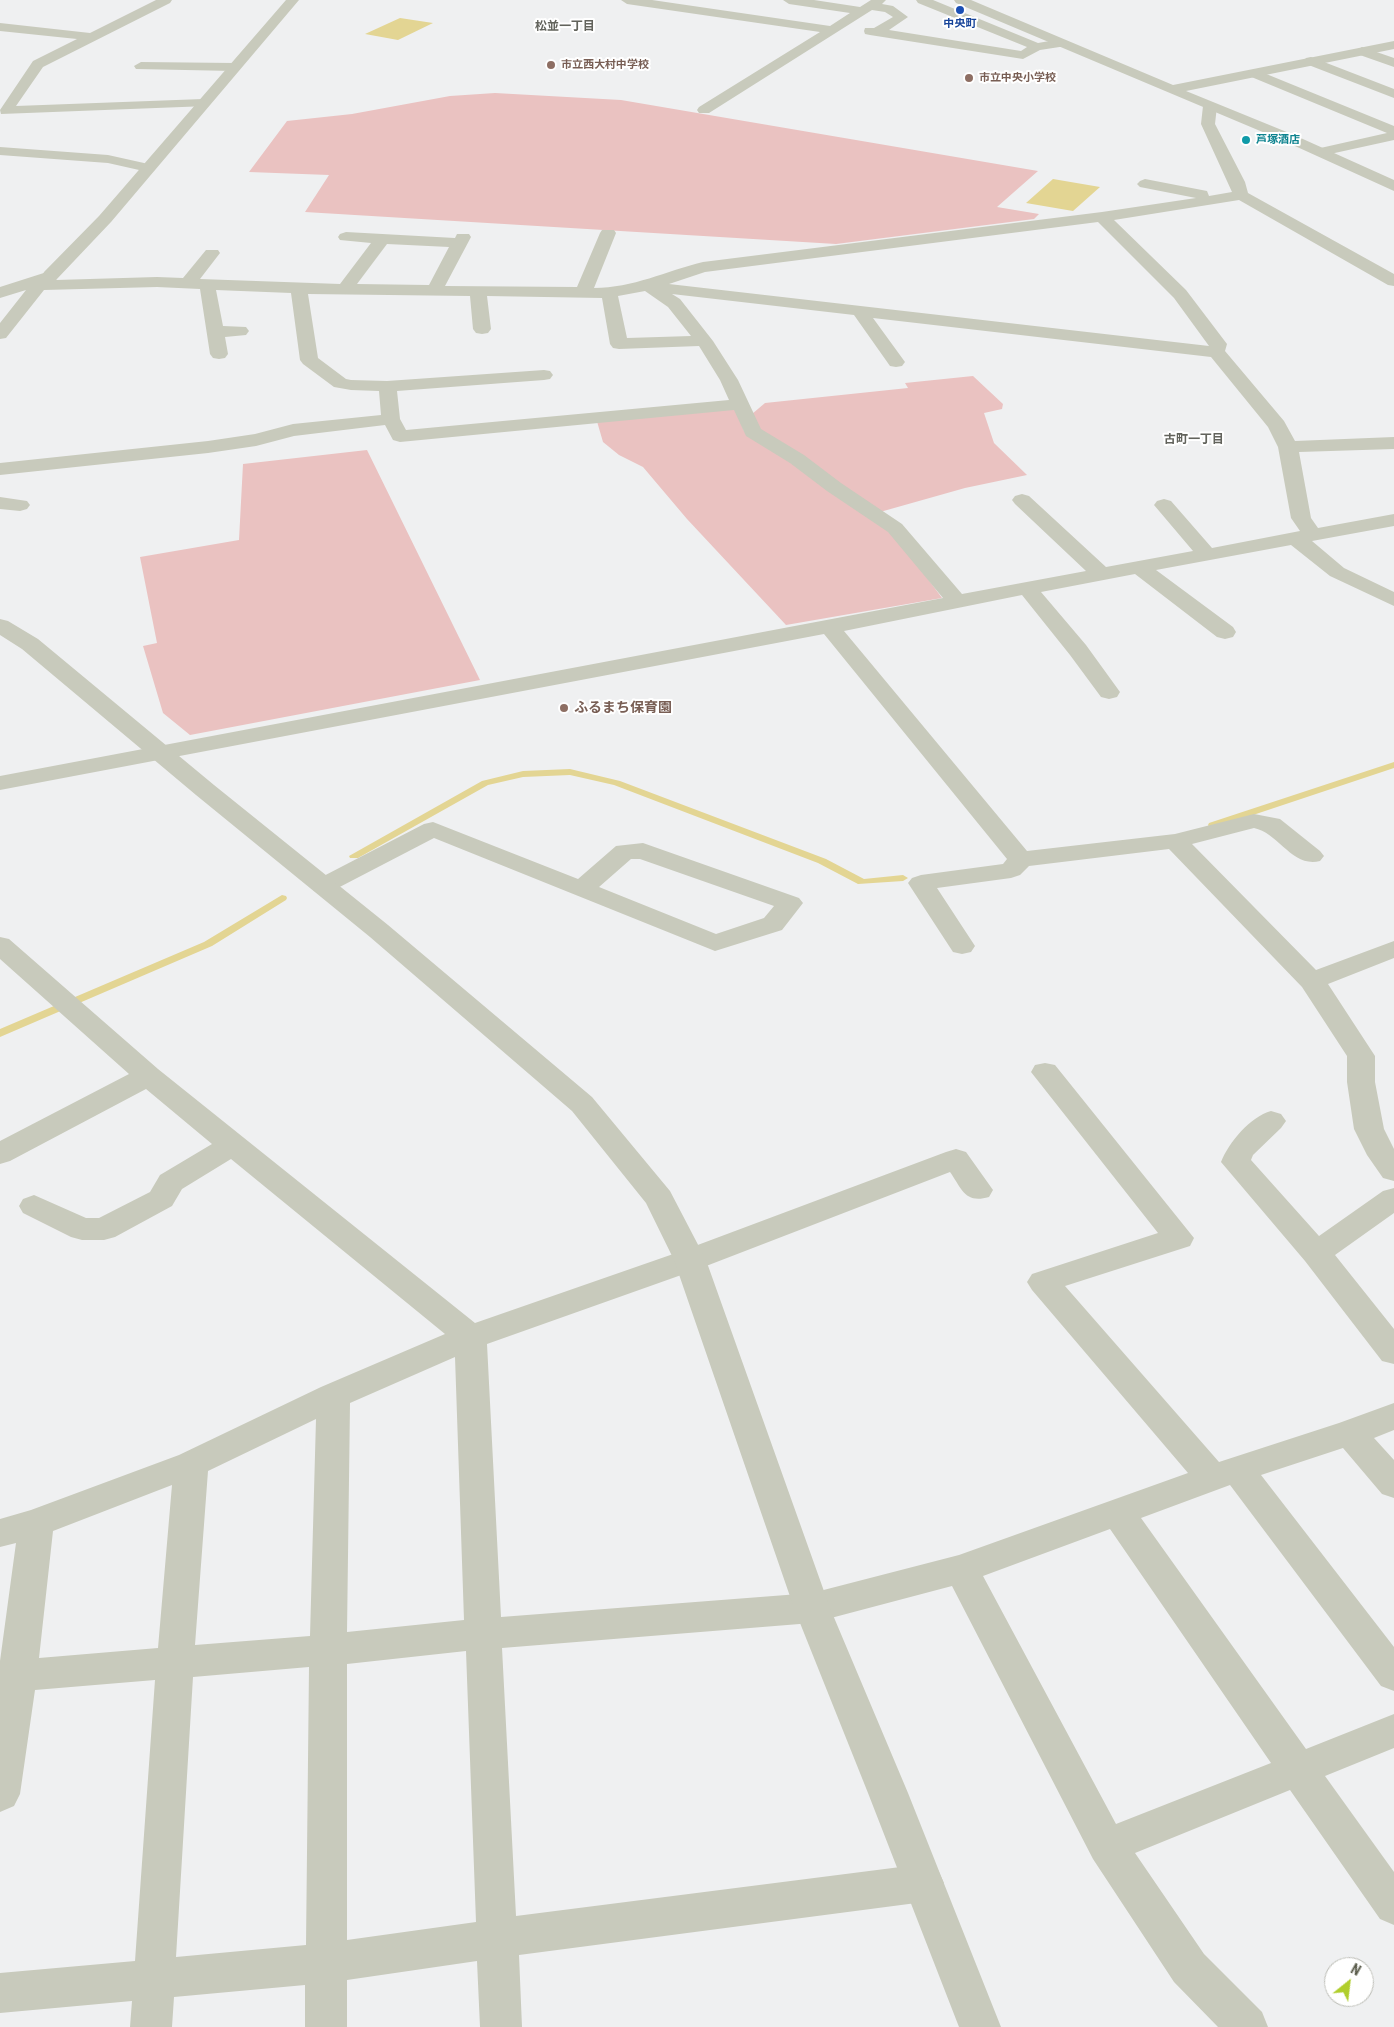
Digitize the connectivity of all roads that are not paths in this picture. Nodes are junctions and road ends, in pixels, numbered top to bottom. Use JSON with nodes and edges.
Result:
{"nodes":[{"id":1,"x":166,"y":0,"type":"edge"},
{"id":2,"x":293,"y":0,"type":"edge"},
{"id":3,"x":627,"y":0,"type":"edge"},
{"id":4,"x":685,"y":0,"type":"edge"},
{"id":5,"x":790,"y":0,"type":"edge"},
{"id":6,"x":901,"y":0,"type":"edge"},
{"id":7,"x":922,"y":0,"type":"edge"},
{"id":8,"x":960,"y":0,"type":"edge"},
{"id":9,"x":871,"y":5,"type":"edge"},
{"id":10,"x":673,"y":7,"type":"junction"},
{"id":11,"x":0,"y":28,"type":"edge"},
{"id":12,"x":834,"y":28,"type":"junction"},
{"id":13,"x":26,"y":30,"type":"junction"},
{"id":14,"x":876,"y":32,"type":"junction"},
{"id":15,"x":90,"y":37,"type":"junction"},
{"id":16,"x":9,"y":39,"type":"dead end"},
{"id":17,"x":1062,"y":43,"type":"junction"},
{"id":18,"x":1394,"y":44,"type":"edge"},
{"id":19,"x":1036,"y":47,"type":"junction"},
{"id":20,"x":1362,"y":51,"type":"junction"},
{"id":21,"x":1311,"y":61,"type":"junction"},
{"id":22,"x":1394,"y":63,"type":"edge"},
{"id":23,"x":141,"y":66,"type":"dead end"},
{"id":24,"x":234,"y":67,"type":"junction"},
{"id":25,"x":1254,"y":73,"type":"junction"},
{"id":26,"x":8,"y":83,"type":"dead end"},
{"id":27,"x":25,"y":83,"type":"junction"},
{"id":28,"x":1171,"y":90,"type":"junction"},
{"id":29,"x":1394,"y":94,"type":"edge"},
{"id":30,"x":203,"y":103,"type":"junction"},
{"id":31,"x":1210,"y":106,"type":"junction"},
{"id":32,"x":704,"y":110,"type":"dead end"},
{"id":33,"x":3,"y":112,"type":"edge"},
{"id":34,"x":1392,"y":137,"type":"edge"},
{"id":35,"x":0,"y":151,"type":"edge"},
{"id":36,"x":1321,"y":152,"type":"junction"},
{"id":37,"x":148,"y":168,"type":"junction"},
{"id":38,"x":1145,"y":184,"type":"dead end"},
{"id":39,"x":1394,"y":186,"type":"edge"},
{"id":40,"x":1233,"y":197,"type":"junction"},
{"id":41,"x":1102,"y":216,"type":"junction"},
{"id":42,"x":608,"y":233,"type":"dead end"},
{"id":43,"x":346,"y":237,"type":"dead end"},
{"id":44,"x":382,"y":239,"type":"junction"},
{"id":45,"x":212,"y":253,"type":"dead end"},
{"id":46,"x":45,"y":280,"type":"junction"},
{"id":47,"x":1394,"y":281,"type":"edge"},
{"id":48,"x":188,"y":283,"type":"junction"},
{"id":49,"x":207,"y":284,"type":"junction"},
{"id":50,"x":647,"y":286,"type":"junction"},
{"id":51,"x":299,"y":288,"type":"junction"},
{"id":52,"x":346,"y":288,"type":"junction"},
{"id":53,"x":435,"y":290,"type":"junction"},
{"id":54,"x":478,"y":290,"type":"junction"},
{"id":55,"x":1,"y":292,"type":"edge"},
{"id":56,"x":584,"y":292,"type":"junction"},
{"id":57,"x":609,"y":293,"type":"junction"},
{"id":58,"x":860,"y":312,"type":"junction"},
{"id":59,"x":482,"y":329,"type":"dead end"},
{"id":60,"x":240,"y":331,"type":"dead end"},
{"id":61,"x":215,"y":332,"type":"junction"},
{"id":62,"x":0,"y":334,"type":"edge"},
{"id":63,"x":704,"y":341,"type":"junction"},
{"id":64,"x":1216,"y":352,"type":"junction"},
{"id":65,"x":219,"y":354,"type":"dead end"},
{"id":66,"x":896,"y":362,"type":"dead end"},
{"id":67,"x":544,"y":374,"type":"dead end"},
{"id":68,"x":387,"y":386,"type":"junction"},
{"id":69,"x":740,"y":404,"type":"junction"},
{"id":70,"x":391,"y":419,"type":"junction"},
{"id":71,"x":1394,"y":443,"type":"edge"},
{"id":72,"x":1288,"y":447,"type":"junction"},
{"id":73,"x":0,"y":469,"type":"edge"},
{"id":74,"x":1022,"y":500,"type":"dead end"},
{"id":75,"x":1164,"y":505,"type":"dead end"},
{"id":76,"x":1394,"y":520,"type":"edge"},
{"id":77,"x":1304,"y":537,"type":"junction"},
{"id":78,"x":1207,"y":555,"type":"junction"},
{"id":79,"x":1138,"y":567,"type":"junction"},
{"id":80,"x":1101,"y":574,"type":"junction"},
{"id":81,"x":1026,"y":588,"type":"junction"},
{"id":82,"x":1394,"y":600,"type":"edge"},
{"id":83,"x":957,"y":601,"type":"junction"},
{"id":84,"x":0,"y":626,"type":"edge"},
{"id":85,"x":829,"y":627,"type":"junction"},
{"id":86,"x":1225,"y":632,"type":"dead end"},
{"id":87,"x":1109,"y":692,"type":"dead end"},
{"id":88,"x":160,"y":752,"type":"junction"},
{"id":89,"x":0,"y":784,"type":"edge"},
{"id":90,"x":1175,"y":841,"type":"junction"},
{"id":91,"x":1311,"y":856,"type":"dead end"},
{"id":92,"x":1021,"y":859,"type":"junction"},
{"id":93,"x":323,"y":886,"type":"junction"},
{"id":94,"x":582,"y":889,"type":"junction"},
{"id":95,"x":962,"y":946,"type":"dead end"},
{"id":96,"x":1394,"y":949,"type":"edge"},
{"id":97,"x":6,"y":958,"type":"edge"},
{"id":98,"x":1312,"y":981,"type":"junction"},
{"id":99,"x":1045,"y":1072,"type":"dead end"},
{"id":100,"x":148,"y":1076,"type":"junction"},
{"id":101,"x":1271,"y":1121,"type":"dead end"},
{"id":102,"x":234,"y":1144,"type":"junction"},
{"id":103,"x":0,"y":1154,"type":"edge"},
{"id":104,"x":1394,"y":1171,"type":"edge"},
{"id":105,"x":978,"y":1190,"type":"dead end"},
{"id":106,"x":1394,"y":1198,"type":"edge"},
{"id":107,"x":34,"y":1206,"type":"dead end"},
{"id":108,"x":1316,"y":1253,"type":"junction"},
{"id":109,"x":690,"y":1260,"type":"junction"},
{"id":110,"x":470,"y":1337,"type":"junction"},
{"id":111,"x":1394,"y":1352,"type":"edge"},
{"id":112,"x":333,"y":1396,"type":"junction"},
{"id":113,"x":1394,"y":1416,"type":"edge"},
{"id":114,"x":1350,"y":1433,"type":"junction"},
{"id":115,"x":191,"y":1464,"type":"junction"},
{"id":116,"x":1225,"y":1473,"type":"junction"},
{"id":117,"x":1394,"y":1484,"type":"edge"},
{"id":118,"x":1117,"y":1512,"type":"junction"},
{"id":119,"x":36,"y":1523,"type":"junction"},
{"id":120,"x":0,"y":1533,"type":"edge"},
{"id":121,"x":961,"y":1569,"type":"junction"},
{"id":122,"x":812,"y":1608,"type":"junction"},
{"id":123,"x":482,"y":1634,"type":"junction"},
{"id":124,"x":328,"y":1650,"type":"junction"},
{"id":125,"x":175,"y":1664,"type":"junction"},
{"id":126,"x":1394,"y":1675,"type":"edge"},
{"id":127,"x":9,"y":1676,"type":"edge"},
{"id":128,"x":1394,"y":1731,"type":"edge"},
{"id":129,"x":1297,"y":1770,"type":"junction"},
{"id":130,"x":0,"y":1794,"type":"edge"},
{"id":131,"x":1107,"y":1846,"type":"junction"},
{"id":132,"x":924,"y":1883,"type":"junction"},
{"id":133,"x":1394,"y":1906,"type":"edge"},
{"id":134,"x":498,"y":1938,"type":"junction"},
{"id":135,"x":327,"y":1963,"type":"junction"},
{"id":136,"x":153,"y":1978,"type":"junction"},
{"id":137,"x":0,"y":1993,"type":"edge"},
{"id":138,"x":151,"y":2027,"type":"edge"},
{"id":139,"x":326,"y":2027,"type":"edge"},
{"id":140,"x":501,"y":2027,"type":"edge"},
{"id":141,"x":980,"y":2027,"type":"edge"},
{"id":142,"x":1247,"y":2027,"type":"edge"}],
"edges":[{"from":1,"to":15,"type":"street"},
{"from":2,"to":24,"type":"street"},
{"from":3,"to":10,"type":"street"},
{"from":4,"to":10,"type":"street"},
{"from":5,"to":9,"type":"street"},
{"from":6,"to":9,"type":"street"},
{"from":7,"to":19,"type":"street"},
{"from":8,"to":17,"type":"street"},
{"from":9,"to":12,"type":"street"},
{"from":9,"to":14,"type":"street"},
{"from":10,"to":12,"type":"street"},
{"from":11,"to":13,"type":"street"},
{"from":12,"to":14,"type":"street"},
{"from":12,"to":32,"type":"street"},
{"from":13,"to":15,"type":"street"},
{"from":13,"to":16,"type":"street"},
{"from":14,"to":19,"type":"street"},
{"from":15,"to":27,"type":"street"},
{"from":17,"to":19,"type":"street"},
{"from":17,"to":28,"type":"street"},
{"from":18,"to":20,"type":"street"},
{"from":20,"to":21,"type":"street"},
{"from":20,"to":22,"type":"street"},
{"from":21,"to":25,"type":"street"},
{"from":21,"to":29,"type":"street"},
{"from":23,"to":24,"type":"street"},
{"from":24,"to":30,"type":"street"},
{"from":25,"to":28,"type":"street"},
{"from":25,"to":34,"type":"street"},
{"from":26,"to":27,"type":"street"},
{"from":27,"to":33,"type":"street"},
{"from":28,"to":31,"type":"street"},
{"from":30,"to":33,"type":"street"},
{"from":30,"to":37,"type":"street"},
{"from":31,"to":36,"type":"street"},
{"from":31,"to":40,"type":"street"},
{"from":34,"to":36,"type":"street"},
{"from":35,"to":37,"type":"street"},
{"from":36,"to":39,"type":"street"},
{"from":37,"to":46,"type":"street"},
{"from":38,"to":40,"type":"street"},
{"from":40,"to":41,"type":"street"},
{"from":40,"to":47,"type":"street"},
{"from":41,"to":50,"type":"street"},
{"from":41,"to":64,"type":"street"},
{"from":42,"to":56,"type":"street"},
{"from":43,"to":44,"type":"street"},
{"from":44,"to":52,"type":"street"},
{"from":44,"to":53,"type":"street"},
{"from":45,"to":48,"type":"street"},
{"from":46,"to":48,"type":"street"},
{"from":46,"to":55,"type":"street"},
{"from":46,"to":62,"type":"street"},
{"from":48,"to":49,"type":"street"},
{"from":49,"to":51,"type":"street"},
{"from":49,"to":61,"type":"street"},
{"from":50,"to":57,"type":"street"},
{"from":50,"to":58,"type":"street"},
{"from":50,"to":63,"type":"street"},
{"from":51,"to":52,"type":"street"},
{"from":51,"to":68,"type":"street"},
{"from":52,"to":53,"type":"street"},
{"from":53,"to":54,"type":"street"},
{"from":54,"to":56,"type":"street"},
{"from":54,"to":59,"type":"street"},
{"from":56,"to":57,"type":"street"},
{"from":57,"to":63,"type":"street"},
{"from":58,"to":64,"type":"street"},
{"from":58,"to":66,"type":"street"},
{"from":60,"to":61,"type":"street"},
{"from":61,"to":65,"type":"street"},
{"from":63,"to":69,"type":"street"},
{"from":64,"to":72,"type":"street"},
{"from":67,"to":68,"type":"street"},
{"from":68,"to":70,"type":"street"},
{"from":69,"to":70,"type":"street"},
{"from":69,"to":83,"type":"street"},
{"from":70,"to":73,"type":"street"},
{"from":71,"to":72,"type":"street"},
{"from":72,"to":77,"type":"street"},
{"from":74,"to":80,"type":"street"},
{"from":75,"to":78,"type":"street"},
{"from":76,"to":77,"type":"street"},
{"from":77,"to":78,"type":"street"},
{"from":77,"to":82,"type":"street"},
{"from":78,"to":79,"type":"street"},
{"from":79,"to":80,"type":"street"},
{"from":79,"to":86,"type":"street"},
{"from":80,"to":81,"type":"street"},
{"from":81,"to":83,"type":"street"},
{"from":81,"to":87,"type":"street"},
{"from":83,"to":85,"type":"street"},
{"from":84,"to":88,"type":"street"},
{"from":85,"to":88,"type":"street"},
{"from":85,"to":92,"type":"street"},
{"from":88,"to":89,"type":"street"},
{"from":88,"to":93,"type":"street"},
{"from":90,"to":91,"type":"street"},
{"from":90,"to":92,"type":"street"},
{"from":90,"to":98,"type":"street"},
{"from":92,"to":95,"type":"street"},
{"from":93,"to":94,"type":"street"},
{"from":93,"to":109,"type":"street"},
{"from":94,"to":94,"type":"street"},
{"from":96,"to":98,"type":"street"},
{"from":97,"to":100,"type":"street"},
{"from":98,"to":104,"type":"street"},
{"from":99,"to":116,"type":"street"},
{"from":100,"to":102,"type":"street"},
{"from":100,"to":103,"type":"street"},
{"from":101,"to":108,"type":"street"},
{"from":102,"to":107,"type":"street"},
{"from":102,"to":110,"type":"street"},
{"from":105,"to":109,"type":"street"},
{"from":106,"to":108,"type":"street"},
{"from":108,"to":111,"type":"street"},
{"from":109,"to":110,"type":"street"},
{"from":109,"to":122,"type":"street"},
{"from":110,"to":112,"type":"street"},
{"from":110,"to":123,"type":"street"},
{"from":112,"to":115,"type":"street"},
{"from":112,"to":124,"type":"street"},
{"from":113,"to":114,"type":"street"},
{"from":114,"to":116,"type":"street"},
{"from":114,"to":117,"type":"street"},
{"from":115,"to":119,"type":"street"},
{"from":115,"to":125,"type":"street"},
{"from":116,"to":118,"type":"street"},
{"from":116,"to":126,"type":"street"},
{"from":118,"to":121,"type":"street"},
{"from":118,"to":129,"type":"street"},
{"from":119,"to":120,"type":"street"},
{"from":119,"to":127,"type":"street"},
{"from":121,"to":122,"type":"street"},
{"from":121,"to":131,"type":"street"},
{"from":122,"to":123,"type":"street"},
{"from":122,"to":132,"type":"street"},
{"from":123,"to":124,"type":"street"},
{"from":123,"to":134,"type":"street"},
{"from":124,"to":125,"type":"street"},
{"from":124,"to":135,"type":"street"},
{"from":125,"to":127,"type":"street"},
{"from":125,"to":136,"type":"street"},
{"from":127,"to":130,"type":"street"},
{"from":128,"to":129,"type":"street"},
{"from":129,"to":131,"type":"street"},
{"from":129,"to":133,"type":"street"},
{"from":131,"to":142,"type":"street"},
{"from":132,"to":134,"type":"street"},
{"from":132,"to":141,"type":"street"},
{"from":134,"to":135,"type":"street"},
{"from":134,"to":140,"type":"street"},
{"from":135,"to":136,"type":"street"},
{"from":135,"to":139,"type":"street"},
{"from":136,"to":137,"type":"street"},
{"from":136,"to":138,"type":"street"}]}
